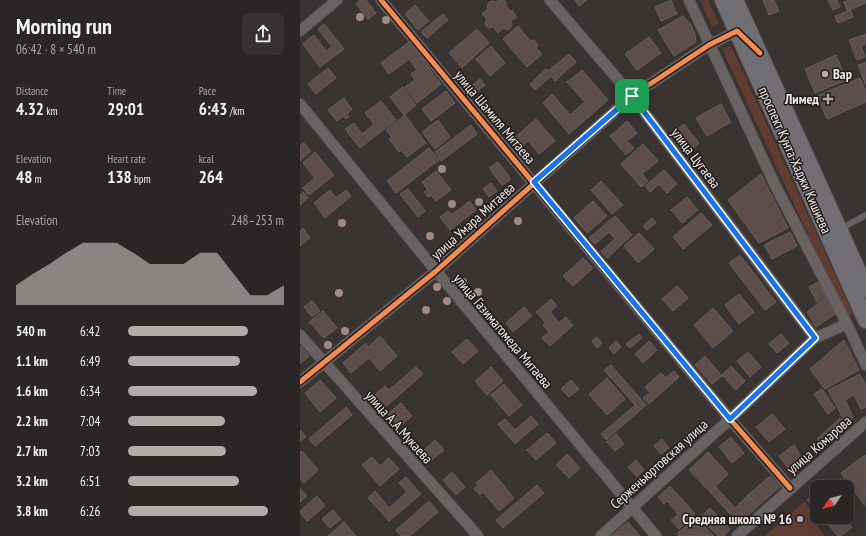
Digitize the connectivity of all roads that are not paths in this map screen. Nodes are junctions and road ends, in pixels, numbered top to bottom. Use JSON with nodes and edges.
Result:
{"nodes":[{"id":1,"x":337,"y":0,"type":"edge"},
{"id":2,"x":381,"y":0,"type":"edge"},
{"id":3,"x":550,"y":0,"type":"edge"},
{"id":4,"x":689,"y":0,"type":"edge"},
{"id":5,"x":723,"y":0,"type":"edge"},
{"id":6,"x":735,"y":0,"type":"edge"},
{"id":7,"x":300,"y":31,"type":"edge"},
{"id":8,"x":737,"y":31,"type":"junction"},
{"id":9,"x":709,"y":44,"type":"junction"},
{"id":10,"x":760,"y":54,"type":"junction"},
{"id":11,"x":632,"y":96,"type":"junction"},
{"id":12,"x":300,"y":104,"type":"edge"},
{"id":13,"x":534,"y":182,"type":"junction"},
{"id":14,"x":866,"y":216,"type":"edge"},
{"id":15,"x":839,"y":230,"type":"junction"},
{"id":16,"x":436,"y":271,"type":"junction"},
{"id":17,"x":866,"y":290,"type":"edge"},
{"id":18,"x":866,"y":320,"type":"edge"},
{"id":19,"x":847,"y":324,"type":"junction"},
{"id":20,"x":300,"y":335,"type":"edge"},
{"id":21,"x":815,"y":338,"type":"junction"},
{"id":22,"x":323,"y":362,"type":"junction"},
{"id":23,"x":866,"y":365,"type":"edge"},
{"id":24,"x":300,"y":382,"type":"edge"},
{"id":25,"x":730,"y":419,"type":"junction"},
{"id":26,"x":866,"y":422,"type":"edge"},
{"id":27,"x":790,"y":488,"type":"junction"},
{"id":28,"x":632,"y":508,"type":"junction"},
{"id":29,"x":478,"y":536,"type":"edge"},
{"id":30,"x":601,"y":536,"type":"edge"},
{"id":31,"x":656,"y":536,"type":"edge"},
{"id":32,"x":736,"y":536,"type":"edge"}],
"edges":[{"from":1,"to":7,"type":"street"},
{"from":2,"to":13,"type":"street","name":"улица Шамиля Митаева"},
{"from":3,"to":11,"type":"street","name":"улица Цугаева"},
{"from":4,"to":9,"type":"street"},
{"from":5,"to":8,"type":"main road","name":"проспект Кунта-Хаджи Кишиева"},
{"from":6,"to":10,"type":"main road","name":"проспект Кунта-Хаджи Кишиева"},
{"from":8,"to":9,"type":"street","name":"улица Умара Митаева"},
{"from":8,"to":10,"type":"street"},
{"from":8,"to":18,"type":"main road","name":"проспект Кунта-Хаджи Кишиева"},
{"from":9,"to":11,"type":"street","name":"улица Умара Митаева"},
{"from":9,"to":19,"type":"street"},
{"from":10,"to":15,"type":"main road","name":"проспект Кунта-Хаджи Кишиева"},
{"from":11,"to":13,"type":"street","name":"улица Умара Митаева"},
{"from":11,"to":21,"type":"street","name":"улица Цугаева"},
{"from":12,"to":16,"type":"street","name":"улица Газимагомеда Митаева"},
{"from":13,"to":16,"type":"street","name":"улица Умара Митаева"},
{"from":13,"to":25,"type":"street","name":"улица Шамиля Митаева"},
{"from":14,"to":15,"type":"lane"},
{"from":15,"to":17,"type":"main road","name":"проспект Кунта-Хаджи Кишиева"},
{"from":16,"to":22,"type":"street","name":"улица Умара Митаева"},
{"from":16,"to":28,"type":"street","name":"улица Газимагомеда Митаева"},
{"from":19,"to":21,"type":"street","name":"Серженьюртовская улица"},
{"from":19,"to":23,"type":"street"},
{"from":20,"to":22,"type":"street","name":"улица А.А.Мукаева"},
{"from":21,"to":25,"type":"street","name":"Серженьюртовская улица"},
{"from":22,"to":24,"type":"street","name":"улица Умара Митаева"},
{"from":22,"to":29,"type":"street","name":"улица А.А.Мукаева"},
{"from":25,"to":27,"type":"street","name":"улица Шамиля Митаева"},
{"from":25,"to":28,"type":"street","name":"Серженьюртовская улица"},
{"from":26,"to":27,"type":"street","name":"улица Комарова"},
{"from":27,"to":32,"type":"street","name":"улица Комарова"},
{"from":28,"to":30,"type":"street","name":"Серженьюртовская улица"},
{"from":28,"to":31,"type":"street","name":"улица Газимагомеда Митаева"}]}
